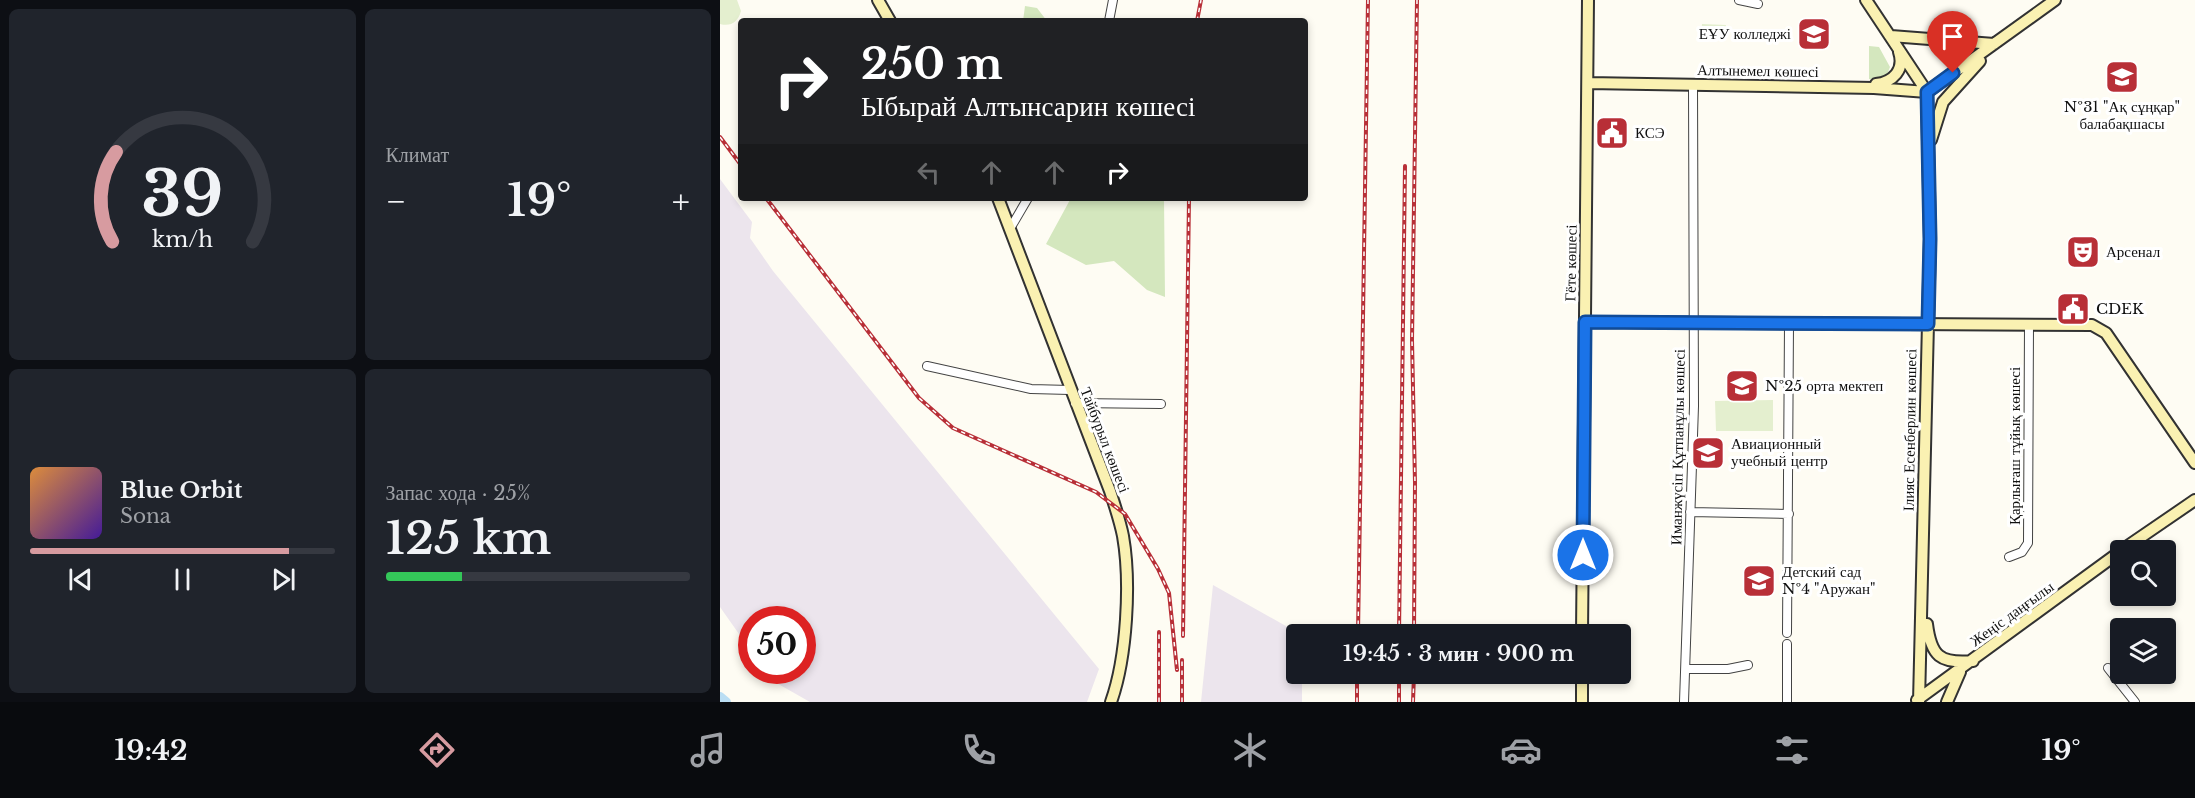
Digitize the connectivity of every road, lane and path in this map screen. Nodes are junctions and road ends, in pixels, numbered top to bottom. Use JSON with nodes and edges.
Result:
{"nodes":[{"id":1,"x":878,"y":0,"type":"edge"},
{"id":2,"x":1113,"y":0,"type":"edge"},
{"id":3,"x":1588,"y":0,"type":"edge"},
{"id":4,"x":1738,"y":0,"type":"edge"},
{"id":5,"x":1866,"y":0,"type":"edge"},
{"id":6,"x":2055,"y":0,"type":"edge"},
{"id":7,"x":1758,"y":4,"type":"dead end"},
{"id":8,"x":888,"y":18,"type":"edge"},
{"id":9,"x":1110,"y":18,"type":"edge"},
{"id":10,"x":1891,"y":36,"type":"junction"},
{"id":11,"x":1994,"y":44,"type":"junction"},
{"id":12,"x":1588,"y":83,"type":"junction"},
{"id":13,"x":1693,"y":85,"type":"junction"},
{"id":14,"x":1851,"y":87,"type":"junction"},
{"id":15,"x":1927,"y":92,"type":"junction"},
{"id":16,"x":1928,"y":149,"type":"junction"},
{"id":17,"x":999,"y":201,"type":"edge"},
{"id":18,"x":1026,"y":201,"type":"edge"},
{"id":19,"x":1011,"y":227,"type":"junction"},
{"id":20,"x":1585,"y":322,"type":"junction"},
{"id":21,"x":1694,"y":323,"type":"junction"},
{"id":22,"x":1789,"y":324,"type":"junction"},
{"id":23,"x":1928,"y":324,"type":"junction"},
{"id":24,"x":2029,"y":324,"type":"junction"},
{"id":25,"x":927,"y":366,"type":"dead end"},
{"id":26,"x":1070,"y":390,"type":"junction"},
{"id":27,"x":1075,"y":403,"type":"junction"},
{"id":28,"x":1161,"y":404,"type":"dead end"},
{"id":29,"x":2195,"y":463,"type":"edge"},
{"id":30,"x":2195,"y":500,"type":"edge"},
{"id":31,"x":1690,"y":513,"type":"junction"},
{"id":32,"x":1789,"y":514,"type":"junction"},
{"id":33,"x":2138,"y":540,"type":"edge"},
{"id":34,"x":2009,"y":557,"type":"dead end"},
{"id":35,"x":2110,"y":560,"type":"edge"},
{"id":36,"x":1923,"y":592,"type":"junction"},
{"id":37,"x":1582,"y":624,"type":"edge"},
{"id":38,"x":1787,"y":633,"type":"dead end"},
{"id":39,"x":1787,"y":644,"type":"dead end"},
{"id":40,"x":1973,"y":661,"type":"junction"},
{"id":41,"x":1748,"y":665,"type":"dead end"},
{"id":42,"x":2108,"y":668,"type":"dead end"},
{"id":43,"x":1686,"y":669,"type":"junction"},
{"id":44,"x":1960,"y":670,"type":"junction"},
{"id":45,"x":1582,"y":684,"type":"edge"},
{"id":46,"x":1917,"y":701,"type":"edge"},
{"id":47,"x":1111,"y":702,"type":"edge"},
{"id":48,"x":1582,"y":702,"type":"edge"},
{"id":49,"x":1684,"y":702,"type":"edge"},
{"id":50,"x":1787,"y":702,"type":"edge"},
{"id":51,"x":1947,"y":702,"type":"edge"},
{"id":52,"x":2135,"y":702,"type":"edge"}],
"edges":[{"from":1,"to":8,"type":"main road"},
{"from":2,"to":9,"type":"street"},
{"from":3,"to":12,"type":"main road","name":"Гёте көшесі"},
{"from":4,"to":7,"type":"street"},
{"from":5,"to":10,"type":"main road"},
{"from":6,"to":11,"type":"main road"},
{"from":10,"to":11,"type":"main road"},
{"from":10,"to":14,"type":"main road"},
{"from":10,"to":15,"type":"main road"},
{"from":11,"to":15,"type":"main road"},
{"from":11,"to":16,"type":"main road"},
{"from":12,"to":13,"type":"main road","name":"Алтынемел көшесі"},
{"from":12,"to":20,"type":"main road","name":"Гёте көшесі"},
{"from":13,"to":14,"type":"main road","name":"Алтынемел көшесі"},
{"from":13,"to":21,"type":"street","name":"Иманжүсіп Құтпанұлы көшесі"},
{"from":14,"to":15,"type":"main road","name":"Алтынемел көшесі"},
{"from":15,"to":16,"type":"main road","name":"Ілияс Есенберлин көшесі"},
{"from":16,"to":23,"type":"main road","name":"Ілияс Есенберлин көшесі"},
{"from":17,"to":19,"type":"main road","name":"Тайбурыл көшесі"},
{"from":18,"to":19,"type":"street"},
{"from":19,"to":26,"type":"main road","name":"Тайбурыл көшесі"},
{"from":20,"to":21,"type":"main road"},
{"from":20,"to":37,"type":"main road","name":"Гёте көшесі"},
{"from":21,"to":22,"type":"main road"},
{"from":21,"to":31,"type":"street","name":"Иманжүсіп Құтпанұлы көшесі"},
{"from":22,"to":23,"type":"main road"},
{"from":22,"to":32,"type":"street"},
{"from":23,"to":24,"type":"main road"},
{"from":23,"to":36,"type":"main road","name":"Ілияс Есенберлин көшесі"},
{"from":24,"to":29,"type":"main road"},
{"from":24,"to":34,"type":"street","name":"Қарлығаш тұйық көшесі"},
{"from":25,"to":26,"type":"street"},
{"from":26,"to":27,"type":"main road","name":"Тайбурыл көшесі"},
{"from":27,"to":28,"type":"street"},
{"from":27,"to":47,"type":"main road","name":"Тайбурыл көшесі"},
{"from":30,"to":33,"type":"main road","name":"Жеңіс даңғылы"},
{"from":31,"to":32,"type":"street"},
{"from":31,"to":43,"type":"street","name":"Иманжүсіп Құтпанұлы көшесі"},
{"from":32,"to":38,"type":"street"},
{"from":35,"to":40,"type":"main road","name":"Жеңіс даңғылы"},
{"from":36,"to":40,"type":"main road"},
{"from":36,"to":46,"type":"main road","name":"Ілияс Есенберлин көшесі"},
{"from":39,"to":50,"type":"street"},
{"from":40,"to":44,"type":"main road","name":"Жеңіс даңғылы"},
{"from":41,"to":43,"type":"street"},
{"from":42,"to":52,"type":"street"},
{"from":43,"to":49,"type":"street","name":"Иманжүсіп Құтпанұлы көшесі"},
{"from":44,"to":46,"type":"main road","name":"Жеңіс даңғылы"},
{"from":44,"to":51,"type":"main road"},
{"from":45,"to":48,"type":"main road"}]}
